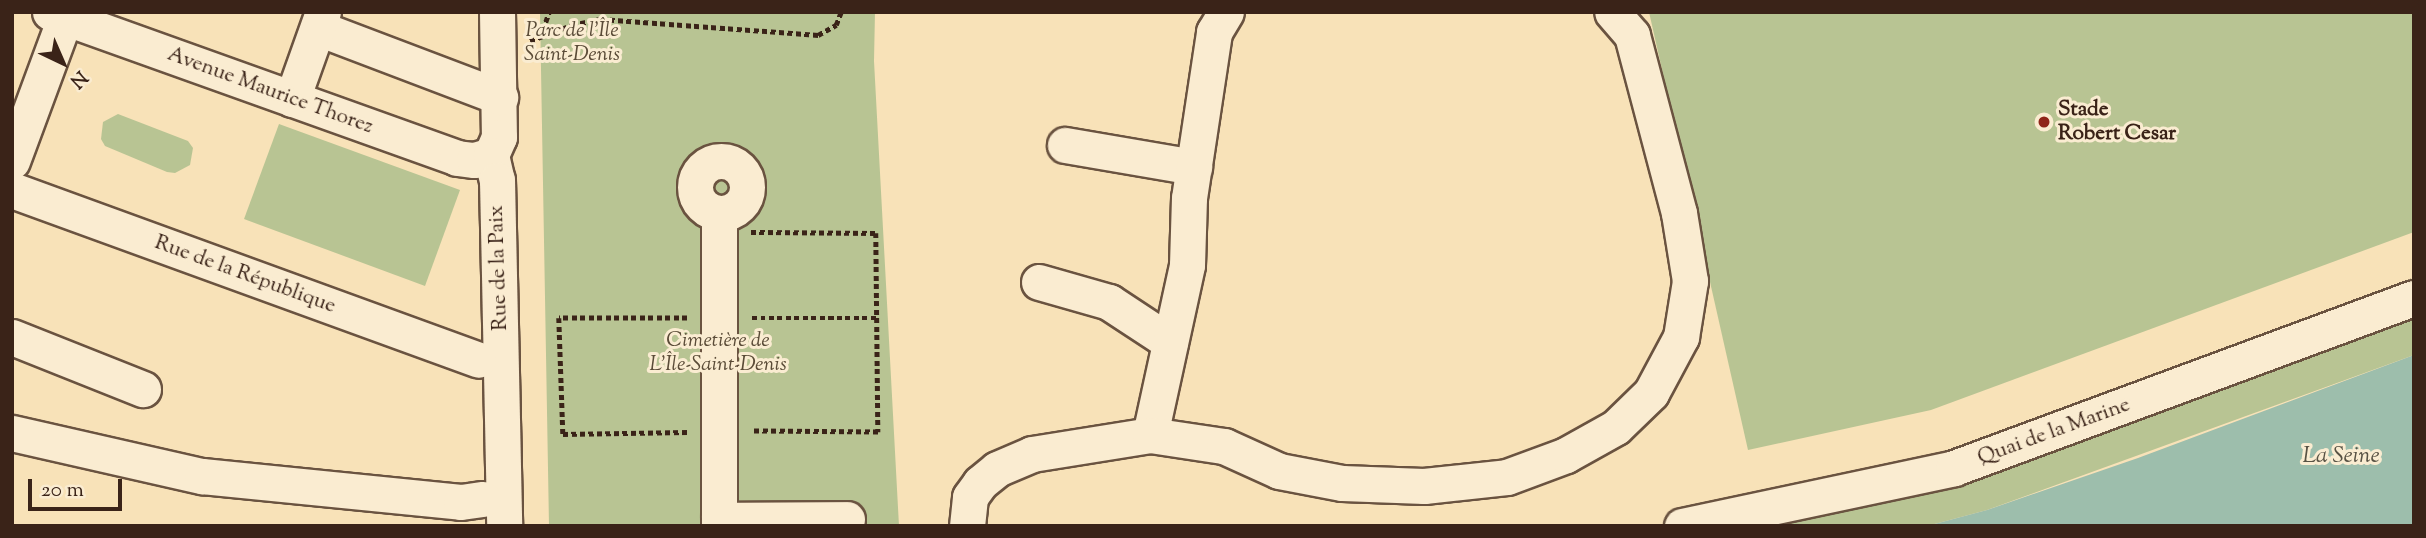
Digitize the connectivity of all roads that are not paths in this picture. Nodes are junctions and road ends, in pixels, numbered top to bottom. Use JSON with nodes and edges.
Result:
{"nodes":[{"id":1,"x":1226,"y":12,"type":"edge"},
{"id":2,"x":1612,"y":12,"type":"edge"},
{"id":3,"x":57,"y":15,"type":"edge"},
{"id":4,"x":321,"y":20,"type":"edge"},
{"id":5,"x":497,"y":27,"type":"edge"},
{"id":6,"x":500,"y":97,"type":"junction"},
{"id":7,"x":292,"y":99,"type":"junction"},
{"id":8,"x":1065,"y":145,"type":"dead end"},
{"id":9,"x":491,"y":155,"type":"junction"},
{"id":10,"x":12,"y":161,"type":"edge"},
{"id":11,"x":1194,"y":167,"type":"junction"},
{"id":12,"x":12,"y":190,"type":"edge"},
{"id":13,"x":719,"y":212,"type":"dead end"},
{"id":14,"x":1039,"y":282,"type":"dead end"},
{"id":15,"x":2414,"y":298,"type":"edge"},
{"id":16,"x":12,"y":337,"type":"edge"},
{"id":17,"x":1170,"y":342,"type":"junction"},
{"id":18,"x":478,"y":360,"type":"dead end"},
{"id":19,"x":143,"y":389,"type":"dead end"},
{"id":20,"x":12,"y":433,"type":"edge"},
{"id":21,"x":1150,"y":435,"type":"junction"},
{"id":22,"x":493,"y":512,"type":"edge"},
{"id":23,"x":847,"y":519,"type":"dead end"},
{"id":24,"x":719,"y":523,"type":"edge"},
{"id":25,"x":967,"y":526,"type":"edge"},
{"id":26,"x":1682,"y":526,"type":"edge"}],
"edges":[{"from":1,"to":11,"type":"street"},
{"from":2,"to":21,"type":"street"},
{"from":3,"to":7,"type":"street","name":"Avenue Maurice Thorez"},
{"from":3,"to":10,"type":"street"},
{"from":4,"to":6,"type":"street"},
{"from":4,"to":7,"type":"street"},
{"from":5,"to":6,"type":"street","name":"Rue de la Paix"},
{"from":6,"to":9,"type":"street","name":"Rue de la Paix"},
{"from":7,"to":9,"type":"street","name":"Avenue Maurice Thorez"},
{"from":8,"to":11,"type":"street"},
{"from":9,"to":22,"type":"street","name":"Rue de la Paix"},
{"from":11,"to":17,"type":"street"},
{"from":12,"to":18,"type":"street","name":"Rue de la République"},
{"from":13,"to":24,"type":"street"},
{"from":14,"to":17,"type":"street"},
{"from":15,"to":26,"type":"street","name":"Quai de la Marine"},
{"from":16,"to":19,"type":"street"},
{"from":17,"to":21,"type":"street"},
{"from":20,"to":22,"type":"street"},
{"from":21,"to":25,"type":"street"},
{"from":23,"to":24,"type":"street"}]}
